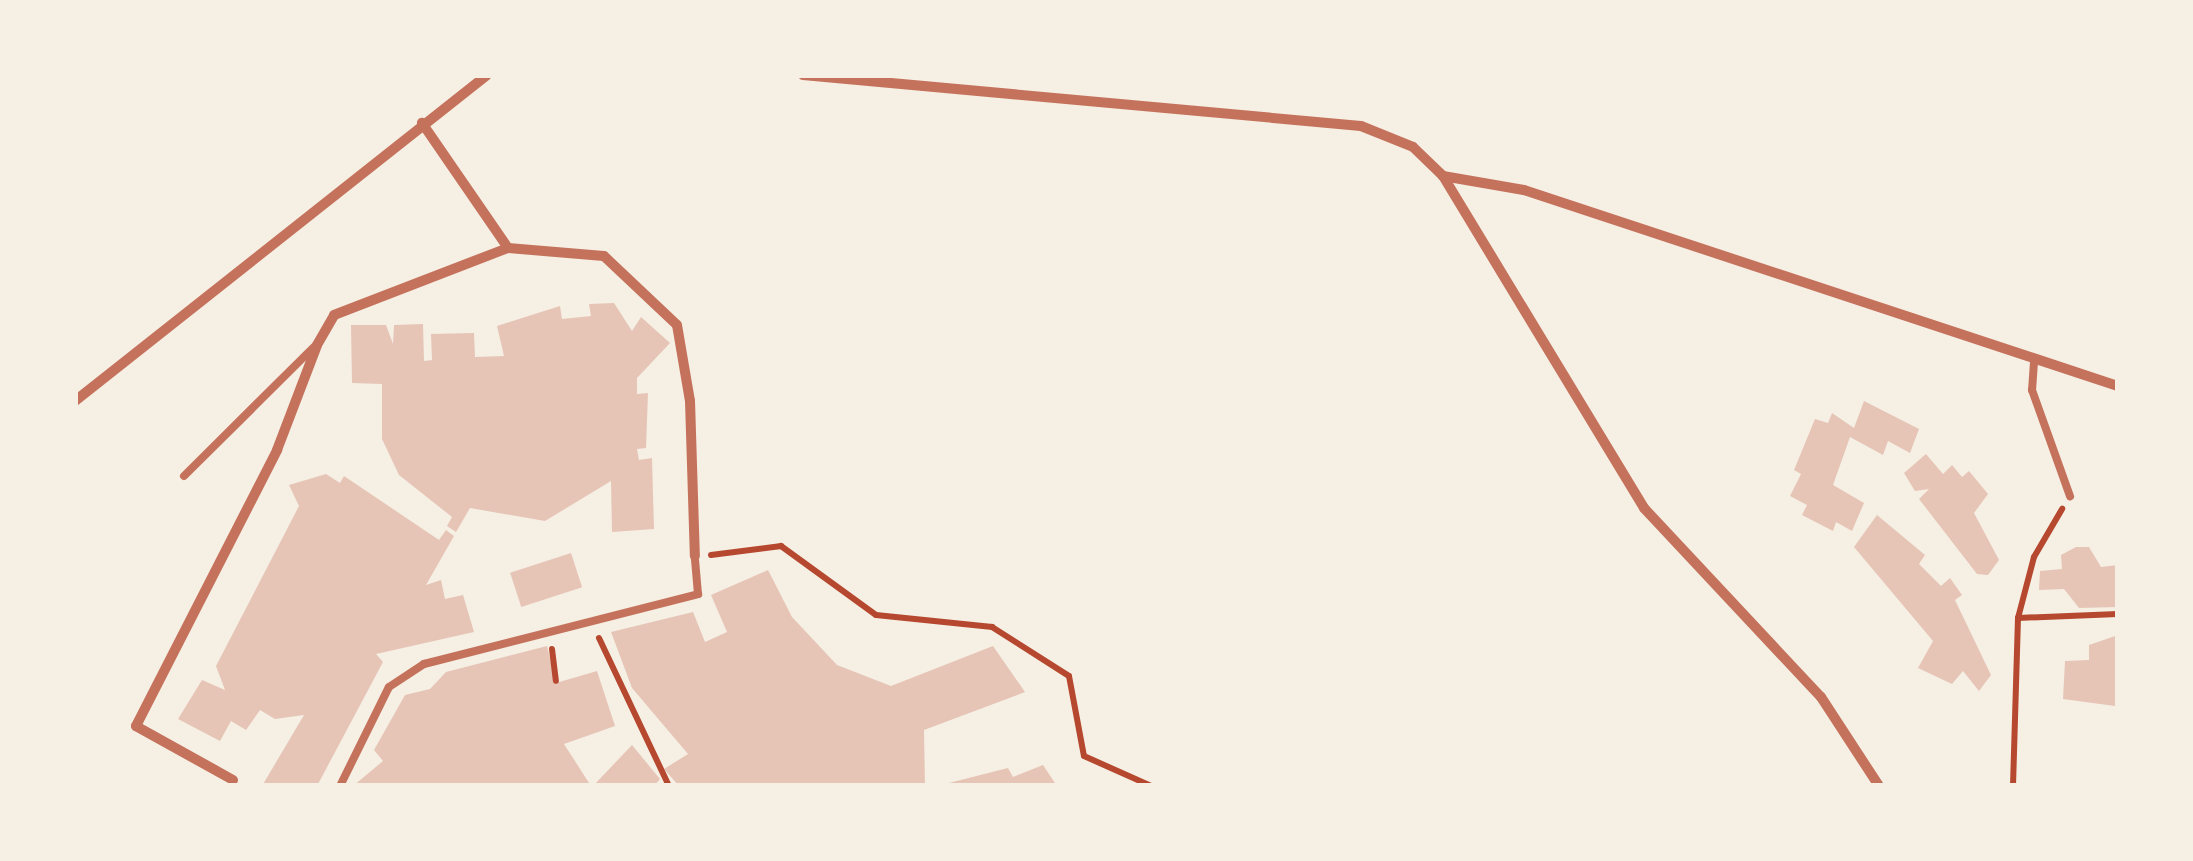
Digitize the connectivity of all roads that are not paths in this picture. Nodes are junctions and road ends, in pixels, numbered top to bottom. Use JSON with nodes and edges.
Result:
{"nodes":[{"id":1,"x":487,"y":75,"type":"edge"},
{"id":2,"x":803,"y":75,"type":"edge"},
{"id":3,"x":422,"y":123,"type":"junction"},
{"id":4,"x":1443,"y":176,"type":"junction"},
{"id":5,"x":508,"y":248,"type":"junction"},
{"id":6,"x":316,"y":345,"type":"junction"},
{"id":7,"x":2034,"y":362,"type":"junction"},
{"id":8,"x":2118,"y":386,"type":"edge"},
{"id":9,"x":75,"y":401,"type":"edge"},
{"id":10,"x":184,"y":476,"type":"dead end"},
{"id":11,"x":2070,"y":496,"type":"road end"},
{"id":12,"x":694,"y":556,"type":"joint"},
{"id":13,"x":234,"y":783,"type":"edge"},
{"id":14,"x":340,"y":786,"type":"edge"},
{"id":15,"x":1880,"y":786,"type":"edge"}],
"edges":[{"from":1,"to":3,"type":"street"},
{"from":2,"to":4,"type":"street"},
{"from":3,"to":5,"type":"street"},
{"from":3,"to":9,"type":"street"},
{"from":4,"to":7,"type":"street"},
{"from":4,"to":15,"type":"street"},
{"from":5,"to":6,"type":"street"},
{"from":5,"to":12,"type":"street"},
{"from":6,"to":10,"type":"lane"},
{"from":6,"to":13,"type":"street"},
{"from":7,"to":8,"type":"street"},
{"from":7,"to":11,"type":"lane"},
{"from":12,"to":14,"type":"lane"}]}
